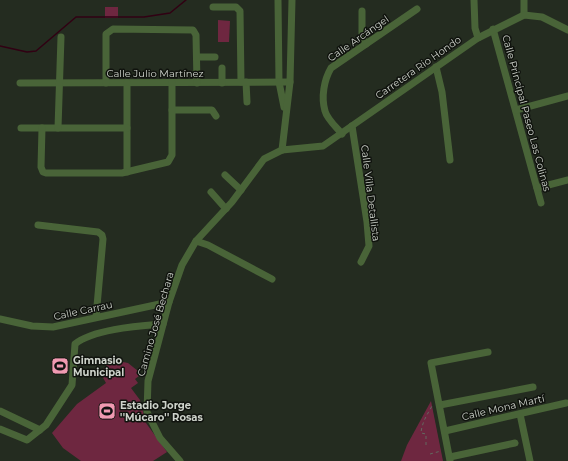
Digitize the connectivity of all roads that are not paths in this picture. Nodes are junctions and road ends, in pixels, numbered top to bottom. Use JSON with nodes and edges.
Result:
{"nodes":[{"id":1,"x":278,"y":0,"type":"edge"},
{"id":2,"x":292,"y":0,"type":"edge"},
{"id":3,"x":474,"y":0,"type":"edge"},
{"id":4,"x":524,"y":0,"type":"edge"},
{"id":5,"x":213,"y":7,"type":"dead end"},
{"id":6,"x":417,"y":9,"type":"dead end"},
{"id":7,"x":362,"y":11,"type":"dead end"},
{"id":8,"x":524,"y":15,"type":"junction"},
{"id":9,"x":493,"y":29,"type":"junction"},
{"id":10,"x":568,"y":30,"type":"edge"},
{"id":11,"x":61,"y":36,"type":"dead end"},
{"id":12,"x":478,"y":38,"type":"junction"},
{"id":13,"x":366,"y":44,"type":"junction"},
{"id":14,"x":197,"y":57,"type":"junction"},
{"id":15,"x":214,"y":57,"type":"dead end"},
{"id":16,"x":436,"y":67,"type":"junction"},
{"id":17,"x":222,"y":68,"type":"dead end"},
{"id":18,"x":244,"y":82,"type":"junction"},
{"id":19,"x":279,"y":82,"type":"junction"},
{"id":20,"x":290,"y":82,"type":"junction"},
{"id":21,"x":20,"y":83,"type":"dead end"},
{"id":22,"x":106,"y":83,"type":"junction"},
{"id":23,"x":127,"y":83,"type":"junction"},
{"id":24,"x":172,"y":83,"type":"junction"},
{"id":25,"x":196,"y":83,"type":"junction"},
{"id":26,"x":222,"y":83,"type":"junction"},
{"id":27,"x":59,"y":84,"type":"junction"},
{"id":28,"x":568,"y":96,"type":"edge"},
{"id":29,"x":247,"y":102,"type":"dead end"},
{"id":30,"x":172,"y":110,"type":"junction"},
{"id":31,"x":516,"y":110,"type":"junction"},
{"id":32,"x":286,"y":111,"type":"junction"},
{"id":33,"x":216,"y":116,"type":"dead end"},
{"id":34,"x":352,"y":126,"type":"junction"},
{"id":35,"x":21,"y":128,"type":"dead end"},
{"id":36,"x":42,"y":128,"type":"junction"},
{"id":37,"x":58,"y":128,"type":"junction"},
{"id":38,"x":127,"y":128,"type":"junction"},
{"id":39,"x":342,"y":134,"type":"junction"},
{"id":40,"x":282,"y":150,"type":"junction"},
{"id":41,"x":450,"y":160,"type":"dead end"},
{"id":42,"x":127,"y":172,"type":"junction"},
{"id":43,"x":225,"y":175,"type":"dead end"},
{"id":44,"x":568,"y":180,"type":"edge"},
{"id":45,"x":537,"y":188,"type":"junction"},
{"id":46,"x":241,"y":190,"type":"junction"},
{"id":47,"x":210,"y":192,"type":"dead end"},
{"id":48,"x":541,"y":203,"type":"dead end"},
{"id":49,"x":226,"y":209,"type":"junction"},
{"id":50,"x":38,"y":225,"type":"dead end"},
{"id":51,"x":196,"y":241,"type":"junction"},
{"id":52,"x":361,"y":262,"type":"dead end"},
{"id":53,"x":272,"y":279,"type":"dead end"},
{"id":54,"x":169,"y":302,"type":"junction"},
{"id":55,"x":96,"y":317,"type":"junction"},
{"id":56,"x":0,"y":319,"type":"edge"},
{"id":57,"x":163,"y":324,"type":"junction"},
{"id":58,"x":488,"y":352,"type":"dead end"},
{"id":59,"x":533,"y":387,"type":"dead end"},
{"id":60,"x":566,"y":403,"type":"dead end"},
{"id":61,"x":436,"y":405,"type":"junction"},
{"id":62,"x":0,"y":411,"type":"edge"},
{"id":63,"x":520,"y":414,"type":"junction"},
{"id":64,"x":0,"y":429,"type":"edge"},
{"id":65,"x":40,"y":430,"type":"junction"},
{"id":66,"x":445,"y":431,"type":"junction"},
{"id":67,"x":515,"y":442,"type":"dead end"},
{"id":68,"x":450,"y":459,"type":"edge"},
{"id":69,"x":180,"y":461,"type":"edge"},
{"id":70,"x":530,"y":461,"type":"edge"}],
"edges":[{"from":1,"to":19,"type":"street"},
{"from":2,"to":20,"type":"street"},
{"from":3,"to":12,"type":"street"},
{"from":4,"to":8,"type":"street"},
{"from":5,"to":18,"type":"street"},
{"from":6,"to":13,"type":"street","name":"Calle Arcángel"},
{"from":7,"to":13,"type":"street"},
{"from":8,"to":9,"type":"street","name":"Carretera Rio Hondo"},
{"from":8,"to":10,"type":"street"},
{"from":9,"to":12,"type":"street","name":"Carretera Rio Hondo"},
{"from":9,"to":31,"type":"street","name":"Calle Principal Paseo Las Colinas"},
{"from":11,"to":27,"type":"street"},
{"from":12,"to":16,"type":"street","name":"Carretera Rio Hondo"},
{"from":13,"to":39,"type":"street","name":"Calle Arcángel"},
{"from":14,"to":15,"type":"street"},
{"from":14,"to":22,"type":"street"},
{"from":14,"to":25,"type":"street"},
{"from":16,"to":34,"type":"street","name":"Carretera Rio Hondo"},
{"from":16,"to":41,"type":"street"},
{"from":17,"to":26,"type":"street"},
{"from":18,"to":19,"type":"street","name":"Calle Julio Martínez"},
{"from":18,"to":26,"type":"street","name":"Calle Julio Martínez"},
{"from":18,"to":29,"type":"street"},
{"from":19,"to":20,"type":"street","name":"Calle Julio Martínez"},
{"from":19,"to":32,"type":"street"},
{"from":20,"to":32,"type":"street"},
{"from":21,"to":27,"type":"street","name":"Calle Julio Martínez"},
{"from":22,"to":23,"type":"street","name":"Calle Julio Martínez"},
{"from":22,"to":27,"type":"street","name":"Calle Julio Martínez"},
{"from":23,"to":24,"type":"street","name":"Calle Julio Martínez"},
{"from":23,"to":38,"type":"street"},
{"from":24,"to":25,"type":"street","name":"Calle Julio Martínez"},
{"from":24,"to":30,"type":"street"},
{"from":25,"to":26,"type":"street","name":"Calle Julio Martínez"},
{"from":27,"to":37,"type":"street"},
{"from":28,"to":31,"type":"street"},
{"from":30,"to":33,"type":"street"},
{"from":30,"to":42,"type":"street"},
{"from":31,"to":45,"type":"street","name":"Calle Principal Paseo Las Colinas"},
{"from":32,"to":40,"type":"street"},
{"from":34,"to":39,"type":"street","name":"Carretera Rio Hondo"},
{"from":34,"to":52,"type":"street","name":"Calle Villa Detallista"},
{"from":35,"to":36,"type":"street"},
{"from":36,"to":37,"type":"street"},
{"from":36,"to":42,"type":"street"},
{"from":37,"to":38,"type":"street"},
{"from":38,"to":42,"type":"street"},
{"from":39,"to":40,"type":"street","name":"Carretera Rio Hondo"},
{"from":40,"to":46,"type":"street","name":"Camino José Bechara"},
{"from":43,"to":46,"type":"street"},
{"from":44,"to":45,"type":"street"},
{"from":45,"to":48,"type":"street","name":"Calle Principal Paseo Las Colinas"},
{"from":46,"to":49,"type":"street","name":"Camino José Bechara"},
{"from":47,"to":49,"type":"street"},
{"from":49,"to":51,"type":"street","name":"Camino José Bechara"},
{"from":50,"to":55,"type":"street"},
{"from":51,"to":53,"type":"street"},
{"from":51,"to":54,"type":"street","name":"Camino José Bechara"},
{"from":54,"to":55,"type":"street","name":"Calle Carrau"},
{"from":54,"to":57,"type":"street","name":"Camino José Bechara"},
{"from":55,"to":56,"type":"street","name":"Calle Carrau"},
{"from":57,"to":65,"type":"street"},
{"from":57,"to":69,"type":"street","name":"Camino José Bechara"},
{"from":58,"to":61,"type":"street"},
{"from":59,"to":61,"type":"street"},
{"from":60,"to":63,"type":"street","name":"Calle Mona Martí"},
{"from":61,"to":66,"type":"street"},
{"from":62,"to":65,"type":"street"},
{"from":63,"to":66,"type":"street","name":"Calle Mona Martí"},
{"from":63,"to":70,"type":"street"},
{"from":64,"to":65,"type":"street"},
{"from":66,"to":68,"type":"street"},
{"from":67,"to":68,"type":"street"}]}
